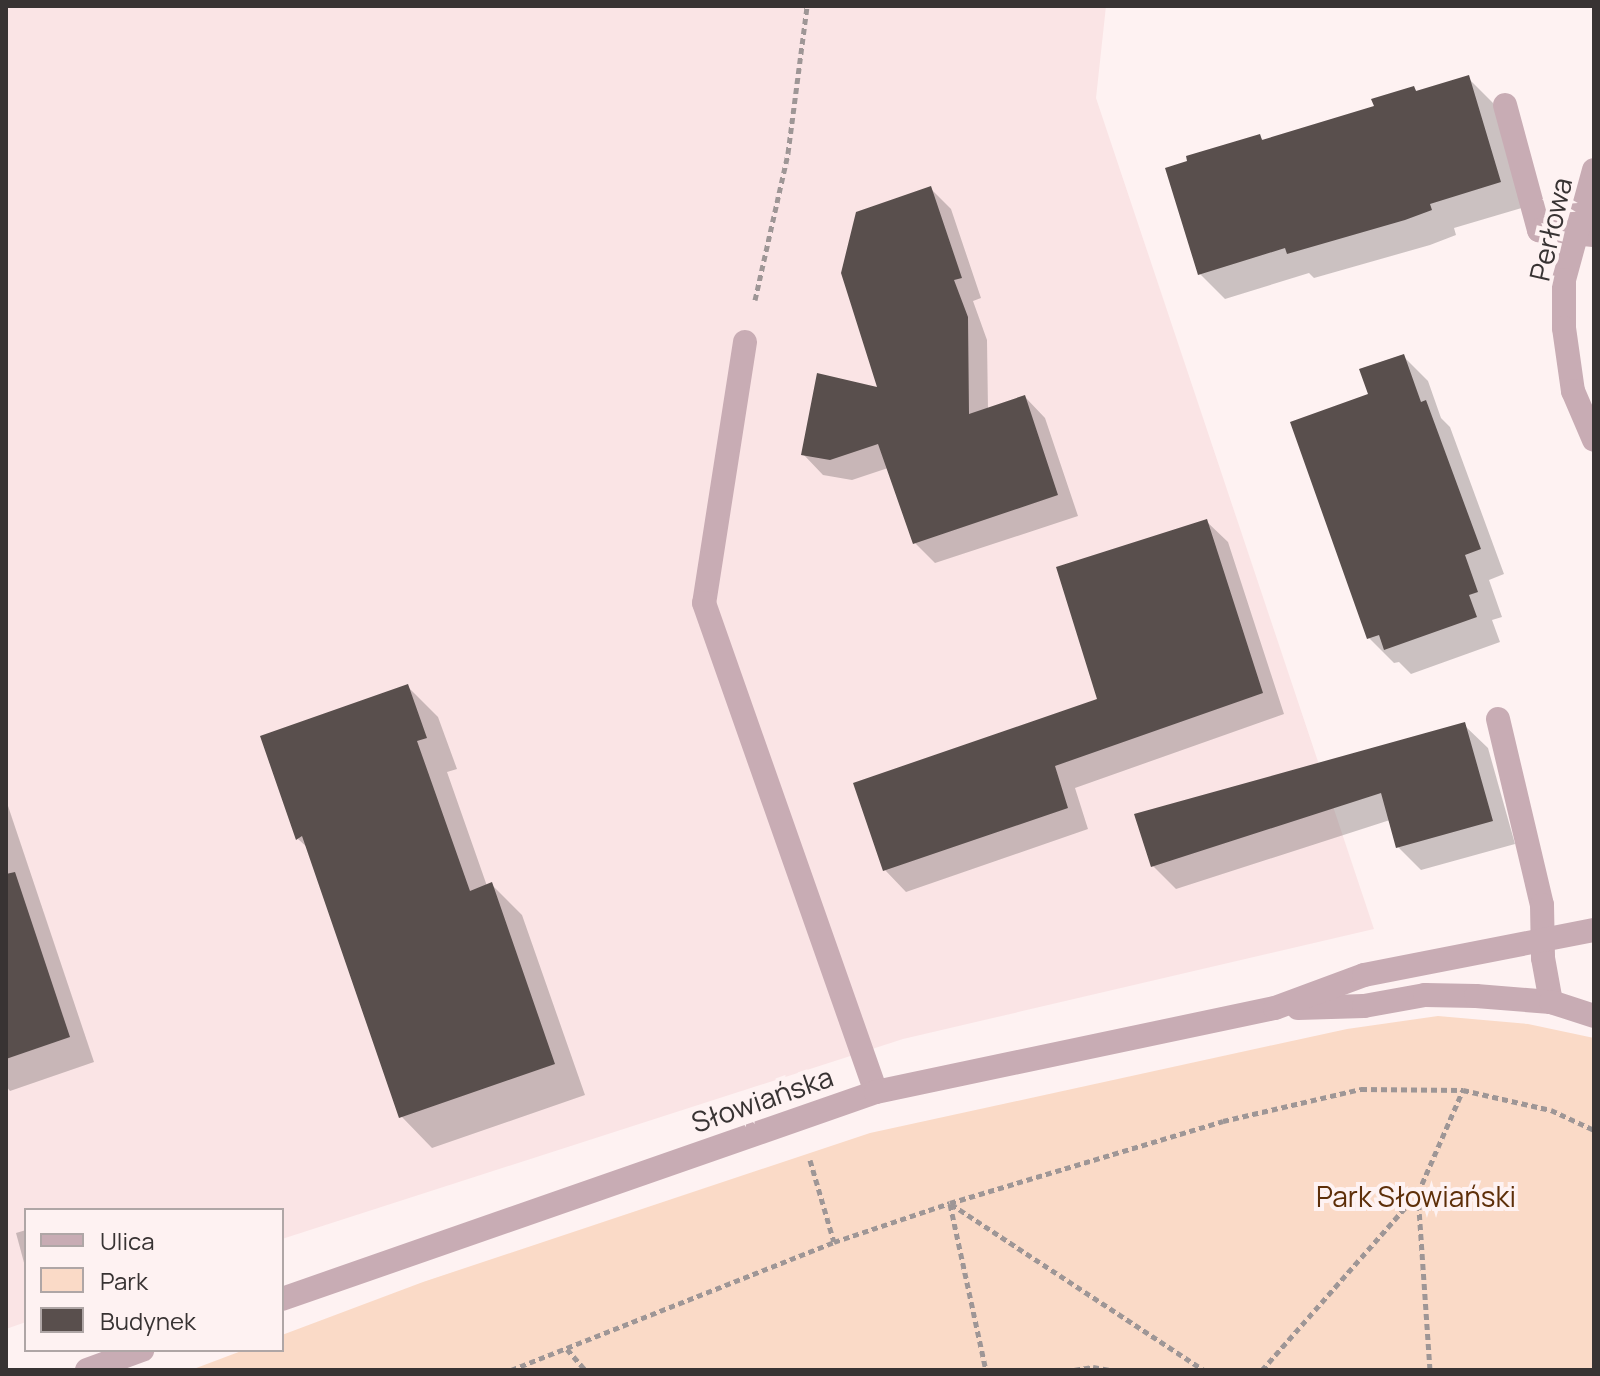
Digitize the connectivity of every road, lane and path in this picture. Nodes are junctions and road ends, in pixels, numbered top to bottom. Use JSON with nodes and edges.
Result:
{"nodes":[{"id":1,"x":807,"y":6,"type":"edge"},
{"id":2,"x":1505,"y":105,"type":"dead end"},
{"id":3,"x":1594,"y":170,"type":"edge"},
{"id":4,"x":1585,"y":234,"type":"edge"},
{"id":5,"x":745,"y":342,"type":"joint"},
{"id":6,"x":1594,"y":440,"type":"edge"},
{"id":7,"x":1498,"y":719,"type":"dead end"},
{"id":8,"x":1594,"y":930,"type":"edge"},
{"id":9,"x":1543,"y":941,"type":"junction"},
{"id":10,"x":1551,"y":1002,"type":"junction"},
{"id":11,"x":1275,"y":1008,"type":"junction"},
{"id":12,"x":1594,"y":1016,"type":"edge"},
{"id":13,"x":1463,"y":1090,"type":"junction"},
{"id":14,"x":876,"y":1092,"type":"junction"},
{"id":15,"x":798,"y":1117,"type":"junction"},
{"id":16,"x":1594,"y":1130,"type":"edge"},
{"id":17,"x":1418,"y":1193,"type":"junction"},
{"id":18,"x":950,"y":1203,"type":"junction"},
{"id":19,"x":834,"y":1242,"type":"junction"},
{"id":20,"x":284,"y":1298,"type":"edge"},
{"id":21,"x":567,"y":1349,"type":"junction"},
{"id":22,"x":136,"y":1352,"type":"edge"},
{"id":23,"x":87,"y":1370,"type":"edge"},
{"id":24,"x":511,"y":1370,"type":"edge"},
{"id":25,"x":585,"y":1370,"type":"edge"},
{"id":26,"x":986,"y":1370,"type":"edge"},
{"id":27,"x":1074,"y":1370,"type":"edge"},
{"id":28,"x":1110,"y":1370,"type":"edge"},
{"id":29,"x":1204,"y":1370,"type":"edge"},
{"id":30,"x":1262,"y":1370,"type":"edge"},
{"id":31,"x":1430,"y":1370,"type":"edge"}],
"edges":[{"from":1,"to":5,"type":"path"},
{"from":2,"to":4,"type":"street"},
{"from":3,"to":4,"type":"street","name":"Perłowa"},
{"from":4,"to":6,"type":"street","name":"Perłowa"},
{"from":5,"to":14,"type":"street"},
{"from":7,"to":9,"type":"street"},
{"from":8,"to":9,"type":"street"},
{"from":9,"to":10,"type":"street"},
{"from":9,"to":11,"type":"street"},
{"from":10,"to":11,"type":"street"},
{"from":10,"to":12,"type":"street"},
{"from":11,"to":14,"type":"street","name":"Słowiańska"},
{"from":13,"to":16,"type":"path"},
{"from":13,"to":17,"type":"path"},
{"from":13,"to":18,"type":"path"},
{"from":14,"to":15,"type":"street","name":"Słowiańska"},
{"from":15,"to":19,"type":"path"},
{"from":15,"to":20,"type":"street","name":"Słowiańska"},
{"from":17,"to":30,"type":"path"},
{"from":17,"to":31,"type":"path"},
{"from":18,"to":19,"type":"path"},
{"from":18,"to":26,"type":"path"},
{"from":18,"to":29,"type":"path"},
{"from":19,"to":21,"type":"path"},
{"from":21,"to":24,"type":"path"},
{"from":21,"to":25,"type":"path"},
{"from":22,"to":23,"type":"street"},
{"from":27,"to":28,"type":"path"}]}
